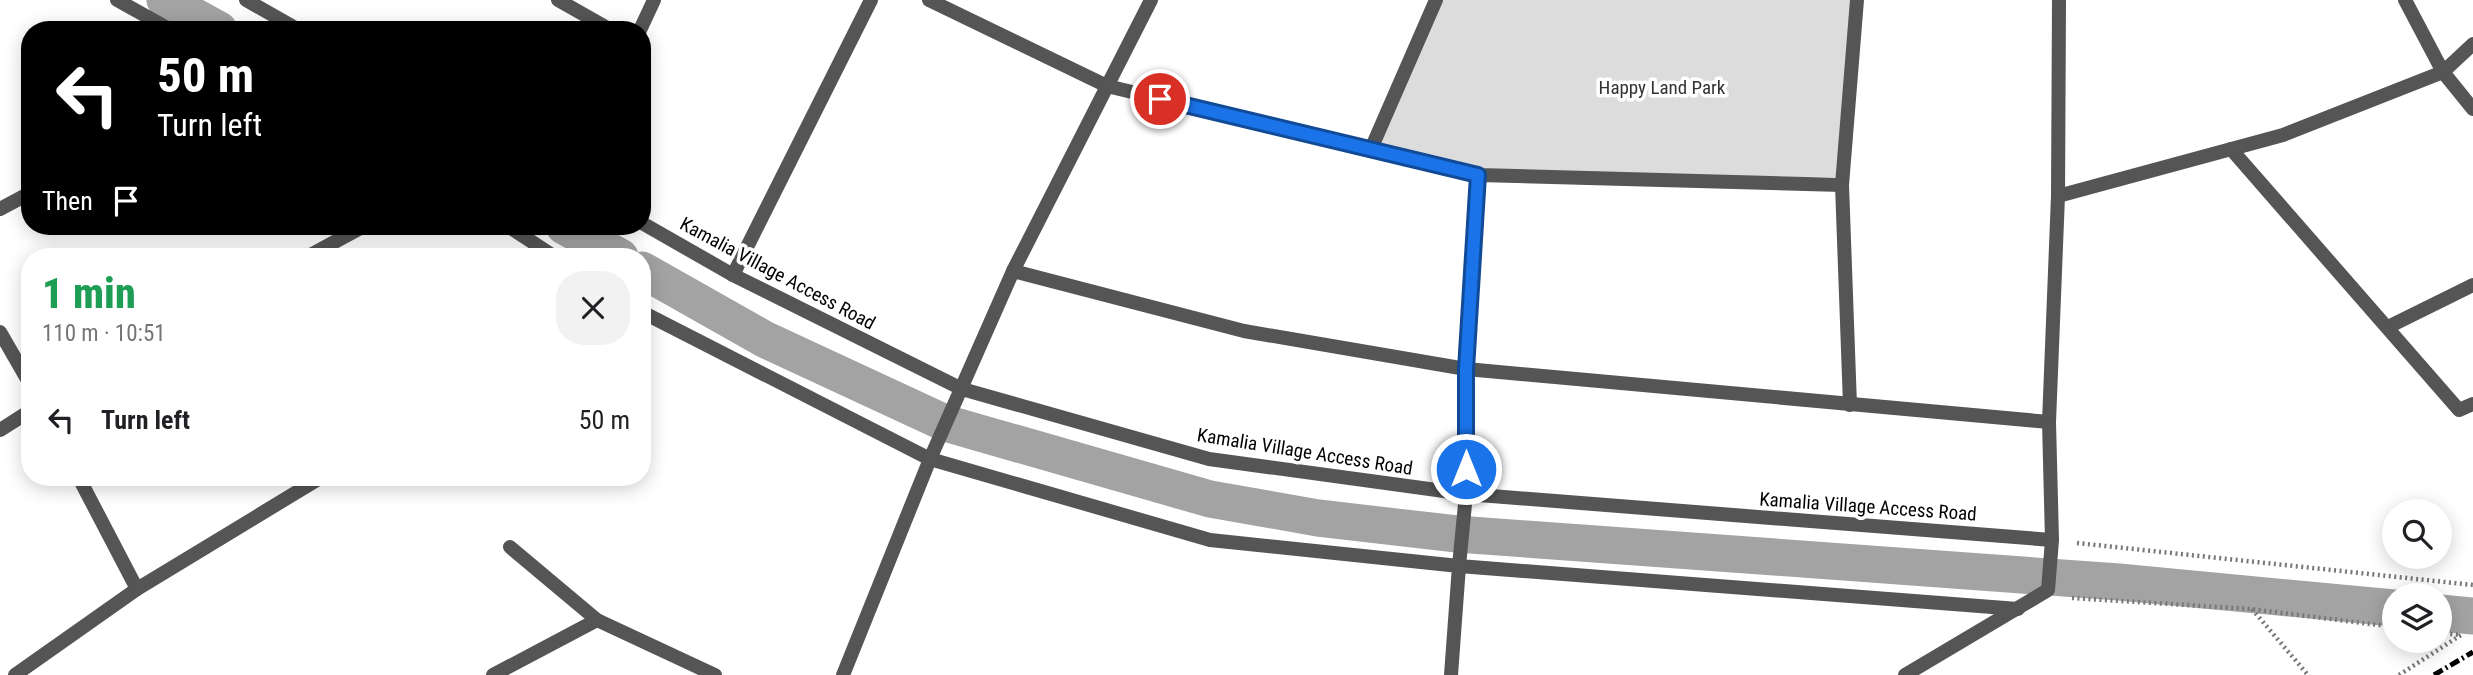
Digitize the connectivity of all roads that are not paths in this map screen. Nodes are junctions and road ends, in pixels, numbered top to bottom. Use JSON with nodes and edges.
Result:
{"nodes":[{"id":1,"x":117,"y":0,"type":"edge"},
{"id":2,"x":246,"y":0,"type":"edge"},
{"id":3,"x":558,"y":0,"type":"edge"},
{"id":4,"x":654,"y":0,"type":"edge"},
{"id":5,"x":871,"y":0,"type":"edge"},
{"id":6,"x":929,"y":0,"type":"edge"},
{"id":7,"x":1151,"y":0,"type":"edge"},
{"id":8,"x":1436,"y":0,"type":"edge"},
{"id":9,"x":1857,"y":0,"type":"edge"},
{"id":10,"x":2059,"y":0,"type":"edge"},
{"id":11,"x":2405,"y":0,"type":"edge"},
{"id":12,"x":155,"y":21,"type":"edge"},
{"id":13,"x":283,"y":21,"type":"edge"},
{"id":14,"x":595,"y":21,"type":"edge"},
{"id":15,"x":644,"y":21,"type":"edge"},
{"id":16,"x":2473,"y":44,"type":"edge"},
{"id":17,"x":2443,"y":72,"type":"junction"},
{"id":18,"x":1107,"y":86,"type":"junction"},
{"id":19,"x":2473,"y":108,"type":"edge"},
{"id":20,"x":1371,"y":149,"type":"junction"},
{"id":21,"x":2231,"y":149,"type":"junction"},
{"id":22,"x":1478,"y":175,"type":"junction"},
{"id":23,"x":1842,"y":185,"type":"junction"},
{"id":24,"x":2059,"y":196,"type":"junction"},
{"id":25,"x":21,"y":198,"type":"edge"},
{"id":26,"x":0,"y":209,"type":"edge"},
{"id":27,"x":651,"y":228,"type":"edge"},
{"id":28,"x":347,"y":235,"type":"edge"},
{"id":29,"x":522,"y":235,"type":"edge"},
{"id":30,"x":324,"y":248,"type":"edge"},
{"id":31,"x":541,"y":248,"type":"edge"},
{"id":32,"x":1013,"y":271,"type":"junction"},
{"id":33,"x":733,"y":275,"type":"junction"},
{"id":34,"x":2473,"y":285,"type":"edge"},
{"id":35,"x":651,"y":317,"type":"edge"},
{"id":36,"x":2388,"y":327,"type":"junction"},
{"id":37,"x":0,"y":332,"type":"edge"},
{"id":38,"x":21,"y":368,"type":"edge"},
{"id":39,"x":1466,"y":369,"type":"junction"},
{"id":40,"x":962,"y":388,"type":"junction"},
{"id":41,"x":2473,"y":404,"type":"edge"},
{"id":42,"x":1850,"y":405,"type":"junction"},
{"id":43,"x":21,"y":417,"type":"edge"},
{"id":44,"x":2049,"y":422,"type":"junction"},
{"id":45,"x":0,"y":430,"type":"edge"},
{"id":46,"x":930,"y":458,"type":"junction"},
{"id":47,"x":83,"y":486,"type":"edge"},
{"id":48,"x":307,"y":486,"type":"edge"},
{"id":49,"x":1466,"y":494,"type":"junction"},
{"id":50,"x":510,"y":547,"type":"dead end"},
{"id":51,"x":2052,"y":547,"type":"junction"},
{"id":52,"x":1459,"y":566,"type":"junction"},
{"id":53,"x":137,"y":589,"type":"junction"},
{"id":54,"x":2018,"y":609,"type":"junction"},
{"id":55,"x":597,"y":620,"type":"junction"},
{"id":56,"x":15,"y":675,"type":"edge"},
{"id":57,"x":493,"y":675,"type":"edge"},
{"id":58,"x":715,"y":675,"type":"edge"},
{"id":59,"x":843,"y":675,"type":"edge"},
{"id":60,"x":1451,"y":675,"type":"edge"},
{"id":61,"x":1906,"y":675,"type":"edge"}],
"edges":[{"from":1,"to":12,"type":"street"},
{"from":2,"to":13,"type":"street"},
{"from":3,"to":14,"type":"street"},
{"from":4,"to":15,"type":"street"},
{"from":5,"to":33,"type":"street"},
{"from":6,"to":18,"type":"street"},
{"from":7,"to":18,"type":"street"},
{"from":8,"to":20,"type":"street"},
{"from":9,"to":23,"type":"street"},
{"from":10,"to":24,"type":"street"},
{"from":11,"to":17,"type":"street"},
{"from":16,"to":17,"type":"street"},
{"from":17,"to":19,"type":"street"},
{"from":17,"to":21,"type":"street"},
{"from":18,"to":20,"type":"street"},
{"from":18,"to":32,"type":"street"},
{"from":20,"to":22,"type":"street"},
{"from":21,"to":24,"type":"street"},
{"from":21,"to":36,"type":"street"},
{"from":22,"to":23,"type":"street"},
{"from":22,"to":39,"type":"street"},
{"from":23,"to":42,"type":"street"},
{"from":24,"to":44,"type":"street"},
{"from":25,"to":26,"type":"street"},
{"from":27,"to":33,"type":"street","name":"Kamalia Village Access Road"},
{"from":28,"to":30,"type":"street"},
{"from":29,"to":31,"type":"street"},
{"from":32,"to":39,"type":"street"},
{"from":32,"to":40,"type":"street"},
{"from":33,"to":40,"type":"street","name":"Kamalia Village Access Road"},
{"from":34,"to":36,"type":"street"},
{"from":35,"to":46,"type":"street"},
{"from":36,"to":41,"type":"street"},
{"from":37,"to":38,"type":"street"},
{"from":39,"to":42,"type":"street"},
{"from":39,"to":49,"type":"street"},
{"from":40,"to":46,"type":"street"},
{"from":40,"to":49,"type":"street","name":"Kamalia Village Access Road"},
{"from":42,"to":44,"type":"street"},
{"from":43,"to":45,"type":"street"},
{"from":44,"to":51,"type":"street"},
{"from":46,"to":52,"type":"street"},
{"from":46,"to":59,"type":"street"},
{"from":47,"to":53,"type":"street"},
{"from":48,"to":53,"type":"street"},
{"from":49,"to":51,"type":"street","name":"Kamalia Village Access Road"},
{"from":49,"to":52,"type":"street"},
{"from":50,"to":55,"type":"street"},
{"from":51,"to":54,"type":"street"},
{"from":52,"to":54,"type":"street"},
{"from":52,"to":60,"type":"street"},
{"from":53,"to":56,"type":"street"},
{"from":54,"to":61,"type":"street"},
{"from":55,"to":57,"type":"street"},
{"from":55,"to":58,"type":"street"}]}
